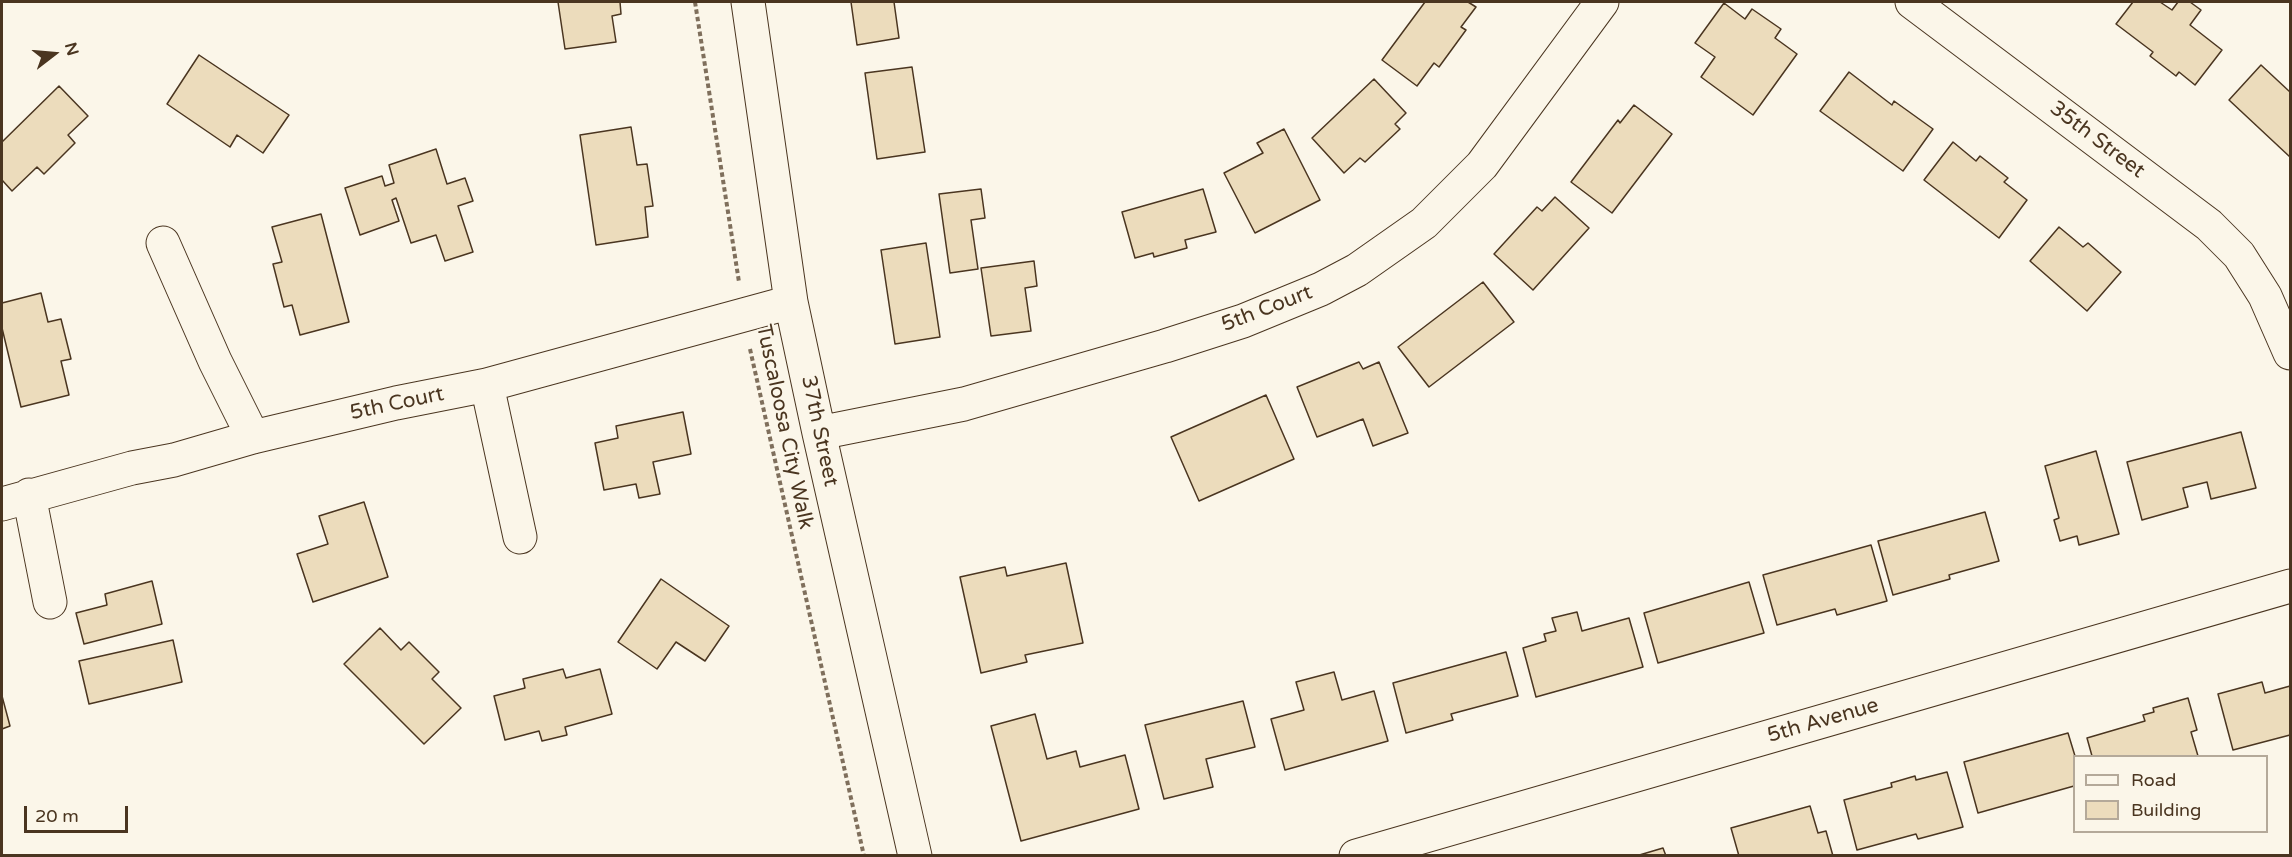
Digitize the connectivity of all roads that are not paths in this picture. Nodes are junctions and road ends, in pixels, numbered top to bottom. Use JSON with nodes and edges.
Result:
{"nodes":[{"id":1,"x":748,"y":2,"type":"edge"},
{"id":2,"x":1602,"y":2,"type":"edge"},
{"id":3,"x":1912,"y":2,"type":"edge"},
{"id":4,"x":163,"y":243,"type":"dead end"},
{"id":5,"x":791,"y":302,"type":"junction"},
{"id":6,"x":2290,"y":353,"type":"edge"},
{"id":7,"x":487,"y":386,"type":"junction"},
{"id":8,"x":819,"y":433,"type":"junction"},
{"id":9,"x":253,"y":436,"type":"junction"},
{"id":10,"x":15,"y":499,"type":"edge"},
{"id":11,"x":520,"y":537,"type":"dead end"},
{"id":12,"x":2290,"y":586,"type":"edge"},
{"id":13,"x":50,"y":602,"type":"dead end"},
{"id":14,"x":915,"y":855,"type":"edge"},
{"id":15,"x":1356,"y":855,"type":"edge"}],
"edges":[{"from":1,"to":5,"type":"street","name":"37th Street"},
{"from":2,"to":8,"type":"street","name":"5th Court"},
{"from":3,"to":6,"type":"street","name":"35th Street"},
{"from":4,"to":9,"type":"street"},
{"from":5,"to":7,"type":"street","name":"5th Court"},
{"from":5,"to":8,"type":"street","name":"37th Street"},
{"from":7,"to":9,"type":"street","name":"5th Court"},
{"from":7,"to":11,"type":"street"},
{"from":8,"to":14,"type":"street","name":"37th Street"},
{"from":9,"to":10,"type":"street","name":"5th Court"},
{"from":10,"to":13,"type":"street"},
{"from":12,"to":15,"type":"street","name":"5th Avenue"}]}
